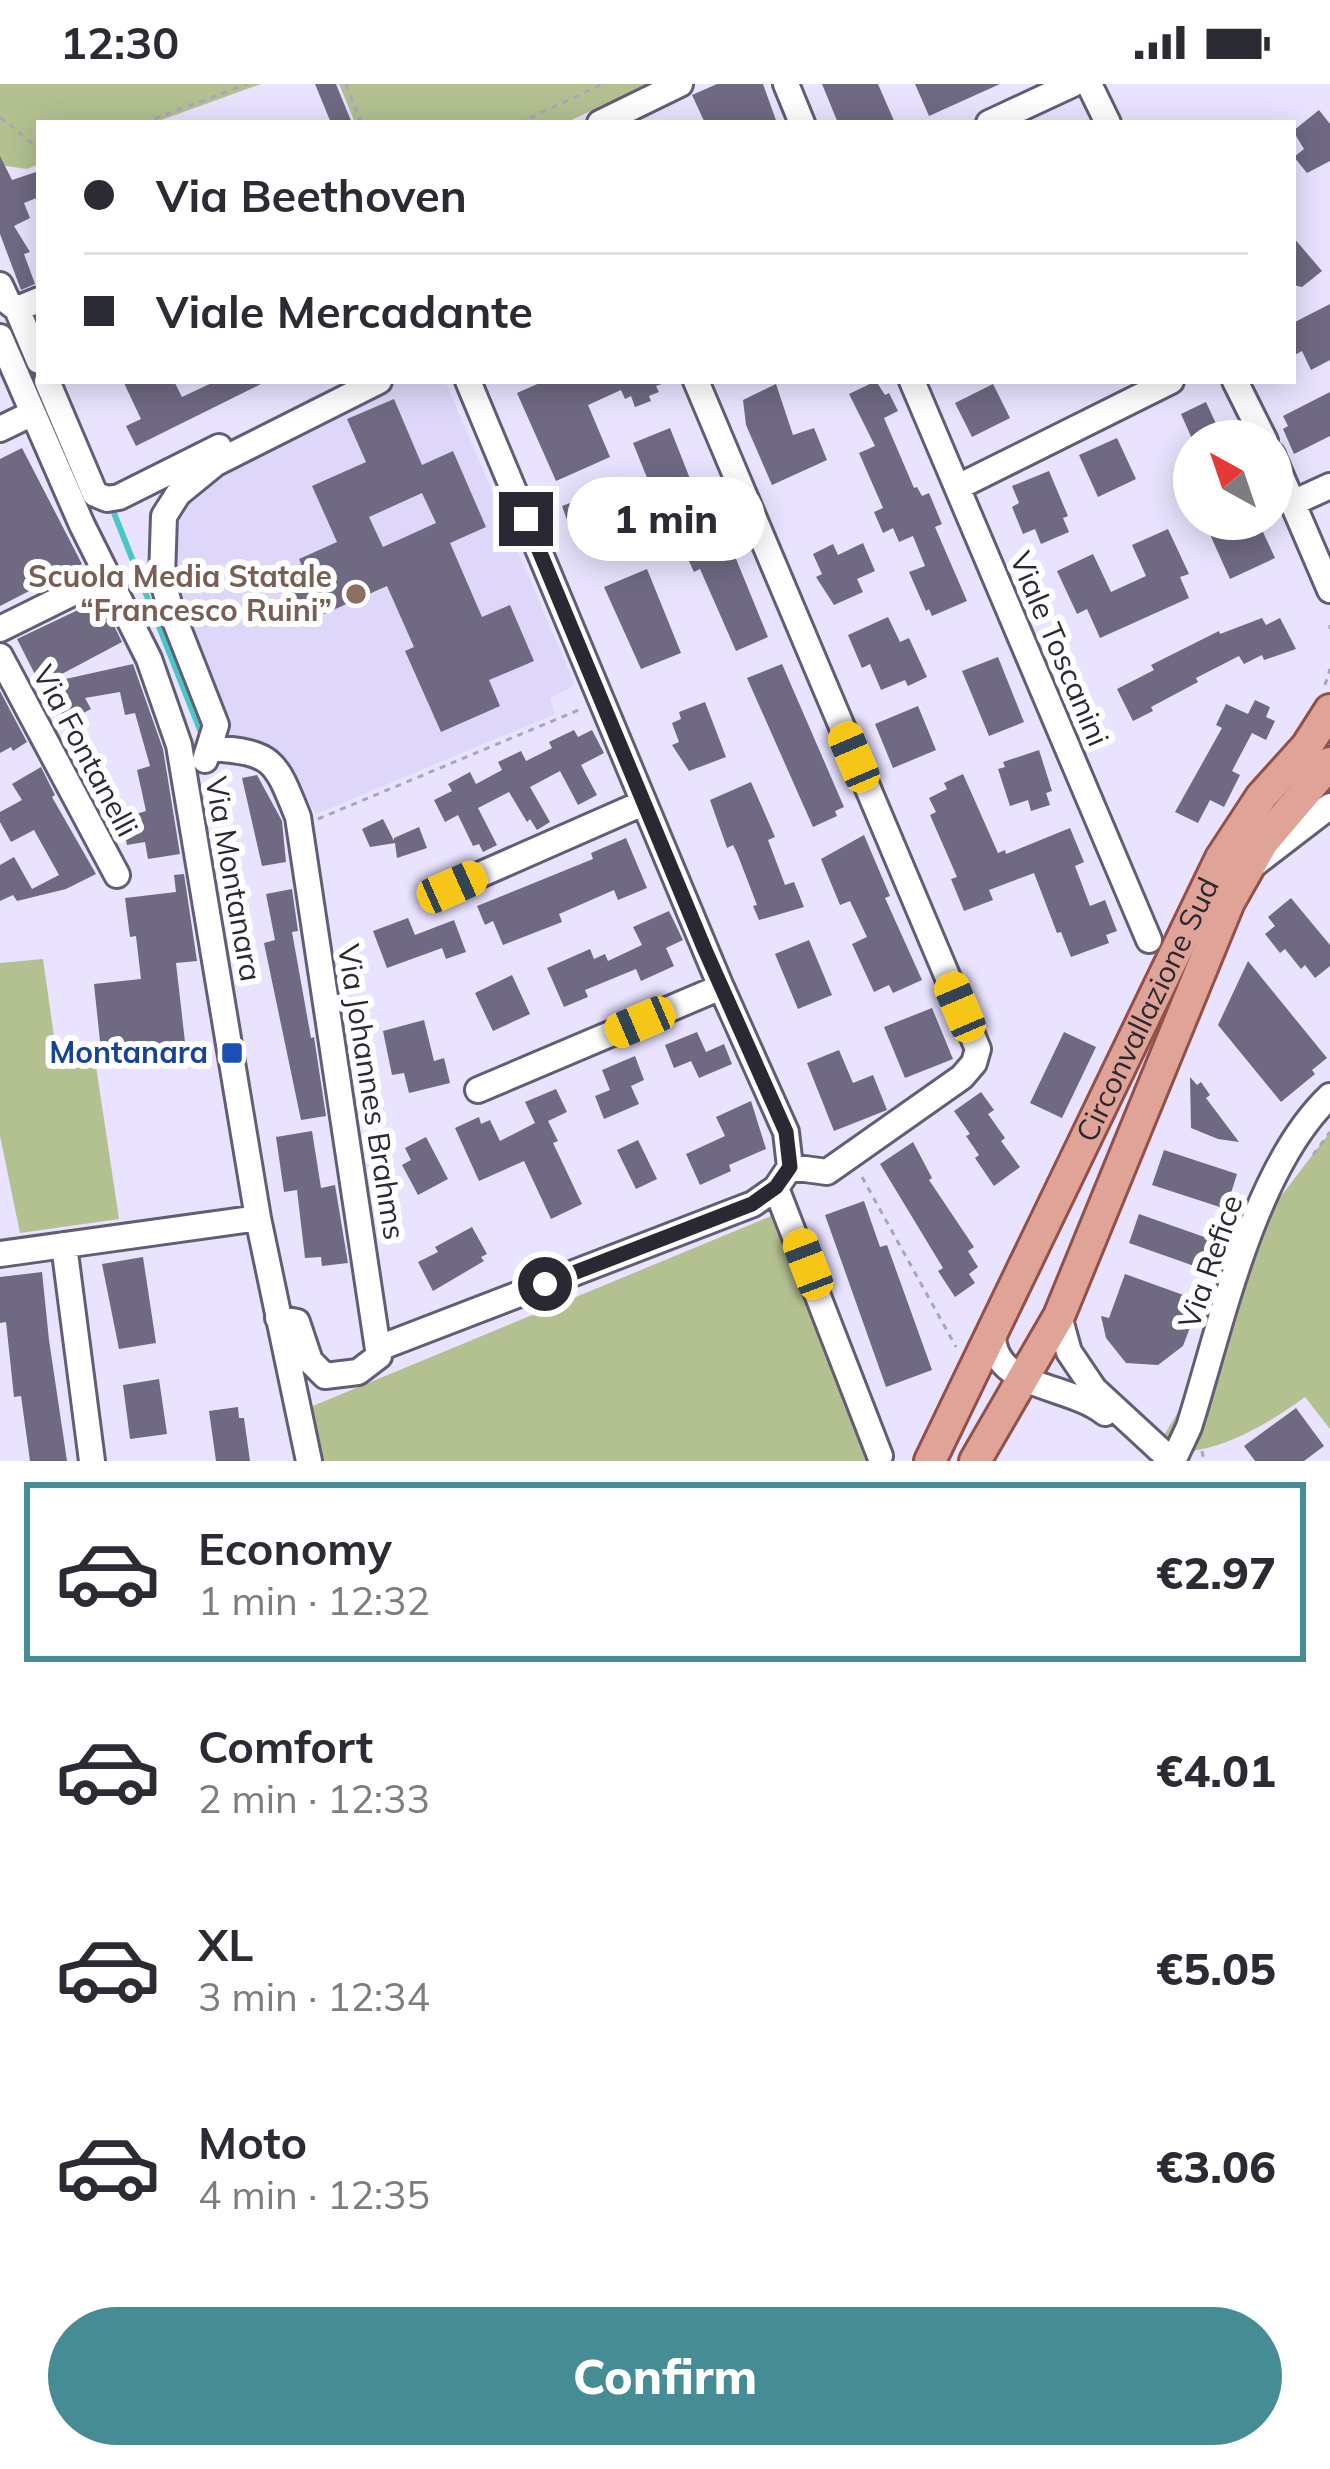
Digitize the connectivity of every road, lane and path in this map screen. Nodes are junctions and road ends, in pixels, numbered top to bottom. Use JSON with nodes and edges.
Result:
{"nodes":[{"id":1,"x":247,"y":84,"type":"edge"},
{"id":2,"x":346,"y":84,"type":"edge"},
{"id":3,"x":603,"y":84,"type":"edge"},
{"id":4,"x":680,"y":84,"type":"edge"},
{"id":5,"x":786,"y":84,"type":"edge"},
{"id":6,"x":1073,"y":84,"type":"edge"},
{"id":7,"x":1089,"y":84,"type":"edge"},
{"id":8,"x":0,"y":117,"type":"edge"},
{"id":9,"x":151,"y":120,"type":"edge"},
{"id":10,"x":361,"y":120,"type":"edge"},
{"id":11,"x":525,"y":120,"type":"edge"},
{"id":12,"x":606,"y":120,"type":"edge"},
{"id":13,"x":801,"y":120,"type":"edge"},
{"id":14,"x":995,"y":120,"type":"edge"},
{"id":15,"x":1107,"y":120,"type":"edge"},
{"id":16,"x":36,"y":146,"type":"edge"},
{"id":17,"x":0,"y":285,"type":"edge"},
{"id":18,"x":28,"y":305,"type":"edge"},
{"id":19,"x":36,"y":346,"type":"edge"},
{"id":20,"x":2,"y":348,"type":"edge"},
{"id":21,"x":48,"y":384,"type":"edge"},
{"id":22,"x":373,"y":384,"type":"edge"},
{"id":23,"x":469,"y":384,"type":"edge"},
{"id":24,"x":697,"y":384,"type":"edge"},
{"id":25,"x":913,"y":384,"type":"edge"},
{"id":26,"x":1165,"y":384,"type":"edge"},
{"id":27,"x":1236,"y":384,"type":"edge"},
{"id":28,"x":33,"y":413,"type":"junction"},
{"id":29,"x":1254,"y":420,"type":"edge"},
{"id":30,"x":0,"y":429,"type":"edge"},
{"id":31,"x":260,"y":438,"type":"junction"},
{"id":32,"x":1330,"y":486,"type":"edge"},
{"id":33,"x":958,"y":487,"type":"junction"},
{"id":34,"x":1293,"y":498,"type":"edge"},
{"id":35,"x":1295,"y":502,"type":"junction"},
{"id":36,"x":107,"y":576,"type":"junction"},
{"id":37,"x":1328,"y":581,"type":"edge"},
{"id":38,"x":0,"y":629,"type":"edge"},
{"id":39,"x":0,"y":656,"type":"edge"},
{"id":40,"x":602,"y":701,"type":"junction"},
{"id":41,"x":1330,"y":710,"type":"edge"},
{"id":42,"x":212,"y":748,"type":"junction"},
{"id":43,"x":1330,"y":763,"type":"edge"},
{"id":44,"x":188,"y":788,"type":"junction"},
{"id":45,"x":643,"y":803,"type":"junction"},
{"id":46,"x":1330,"y":806,"type":"edge"},
{"id":47,"x":300,"y":826,"type":"junction"},
{"id":48,"x":1245,"y":872,"type":"junction"},
{"id":49,"x":117,"y":875,"type":"dead end"},
{"id":50,"x":452,"y":887,"type":"dead end"},
{"id":51,"x":1149,"y":940,"type":"dead end"},
{"id":52,"x":721,"y":987,"type":"junction"},
{"id":53,"x":478,"y":1090,"type":"dead end"},
{"id":54,"x":1330,"y":1096,"type":"edge"},
{"id":55,"x":847,"y":1159,"type":"junction"},
{"id":56,"x":783,"y":1177,"type":"junction"},
{"id":57,"x":257,"y":1218,"type":"junction"},
{"id":58,"x":64,"y":1246,"type":"junction"},
{"id":59,"x":0,"y":1254,"type":"edge"},
{"id":60,"x":1059,"y":1316,"type":"junction"},
{"id":61,"x":278,"y":1318,"type":"junction"},
{"id":62,"x":993,"y":1330,"type":"junction"},
{"id":63,"x":380,"y":1348,"type":"junction"},
{"id":64,"x":974,"y":1370,"type":"junction"},
{"id":65,"x":1025,"y":1379,"type":"junction"},
{"id":66,"x":1133,"y":1427,"type":"junction"},
{"id":67,"x":880,"y":1456,"type":"dead end"},
{"id":68,"x":92,"y":1461,"type":"edge"},
{"id":69,"x":309,"y":1461,"type":"edge"},
{"id":70,"x":930,"y":1461,"type":"edge"},
{"id":71,"x":975,"y":1461,"type":"edge"},
{"id":72,"x":1173,"y":1461,"type":"edge"}],
"edges":[{"from":1,"to":9,"type":"path"},
{"from":2,"to":10,"type":"path"},
{"from":3,"to":11,"type":"path"},
{"from":4,"to":12,"type":"street"},
{"from":5,"to":13,"type":"street"},
{"from":6,"to":14,"type":"street"},
{"from":7,"to":15,"type":"street"},
{"from":8,"to":16,"type":"path"},
{"from":17,"to":18,"type":"street"},
{"from":18,"to":19,"type":"street"},
{"from":20,"to":28,"type":"street","name":"Via Montanara"},
{"from":21,"to":31,"type":"street"},
{"from":22,"to":31,"type":"street"},
{"from":23,"to":40,"type":"street"},
{"from":24,"to":55,"type":"street"},
{"from":25,"to":33,"type":"street","name":"Viale Toscanini"},
{"from":26,"to":33,"type":"street"},
{"from":27,"to":29,"type":"street"},
{"from":28,"to":30,"type":"street"},
{"from":28,"to":36,"type":"street","name":"Via Montanara"},
{"from":31,"to":42,"type":"street"},
{"from":32,"to":35,"type":"street"},
{"from":33,"to":51,"type":"street","name":"Viale Toscanini"},
{"from":34,"to":35,"type":"street"},
{"from":35,"to":37,"type":"street"},
{"from":36,"to":38,"type":"street"},
{"from":36,"to":44,"type":"street","name":"Via Montanara"},
{"from":39,"to":49,"type":"street","name":"Via Fontanelli"},
{"from":40,"to":45,"type":"street"},
{"from":40,"to":47,"type":"path"},
{"from":41,"to":62,"type":"main road","name":"Circonvallazione Sud"},
{"from":42,"to":44,"type":"street"},
{"from":42,"to":47,"type":"street","name":"Via Johannes Brahms"},
{"from":43,"to":48,"type":"main road","name":"Circonvallazione Sud"},
{"from":44,"to":57,"type":"street","name":"Via Montanara"},
{"from":45,"to":50,"type":"street"},
{"from":45,"to":52,"type":"street"},
{"from":46,"to":48,"type":"street"},
{"from":47,"to":63,"type":"street","name":"Via Johannes Brahms"},
{"from":48,"to":60,"type":"main road","name":"Circonvallazione Sud"},
{"from":52,"to":53,"type":"street"},
{"from":52,"to":56,"type":"street"},
{"from":54,"to":72,"type":"street","name":"Via Refice"},
{"from":55,"to":56,"type":"street"},
{"from":55,"to":64,"type":"path"},
{"from":56,"to":63,"type":"street"},
{"from":56,"to":67,"type":"street"},
{"from":57,"to":58,"type":"street"},
{"from":57,"to":61,"type":"street","name":"Via Montanara"},
{"from":58,"to":59,"type":"street"},
{"from":58,"to":68,"type":"street"},
{"from":60,"to":65,"type":"main road","name":"Circonvallazione Sud"},
{"from":60,"to":66,"type":"street"},
{"from":61,"to":63,"type":"street"},
{"from":61,"to":69,"type":"street","name":"Via Montanara"},
{"from":62,"to":64,"type":"main road","name":"Circonvallazione Sud"},
{"from":62,"to":65,"type":"street"},
{"from":64,"to":70,"type":"main road","name":"Circonvallazione Sud"},
{"from":65,"to":66,"type":"street"},
{"from":65,"to":71,"type":"main road","name":"Circonvallazione Sud"},
{"from":66,"to":72,"type":"street"}]}
